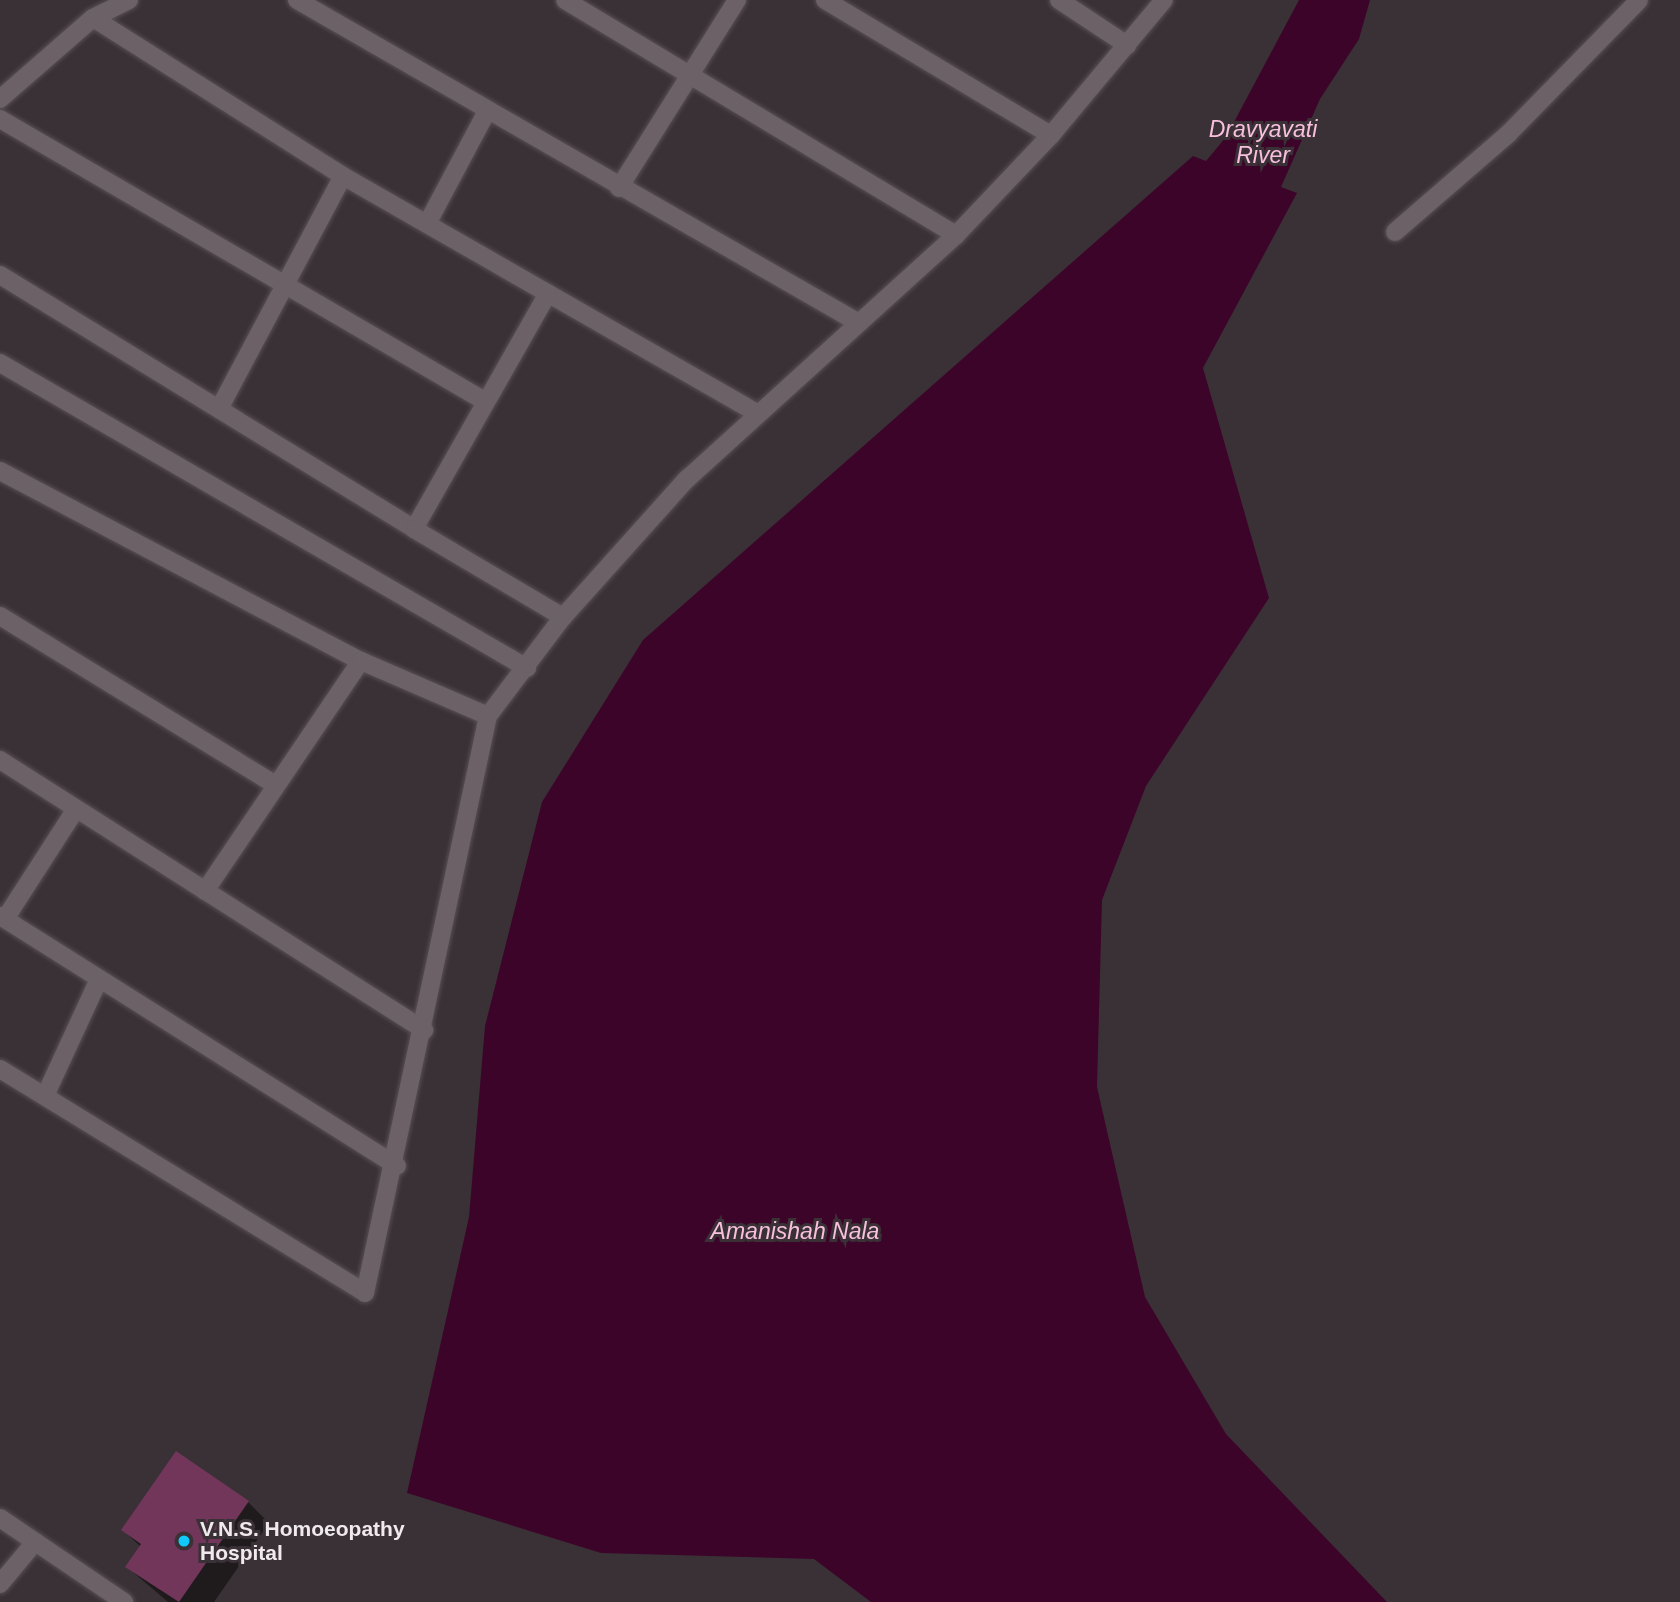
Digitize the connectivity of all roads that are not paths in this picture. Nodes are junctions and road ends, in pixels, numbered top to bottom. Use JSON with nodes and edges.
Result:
{"nodes":[{"id":1,"x":129,"y":0,"type":"edge"},
{"id":2,"x":297,"y":0,"type":"edge"},
{"id":3,"x":565,"y":0,"type":"edge"},
{"id":4,"x":737,"y":0,"type":"edge"},
{"id":5,"x":825,"y":0,"type":"edge"},
{"id":6,"x":1059,"y":0,"type":"edge"},
{"id":7,"x":1164,"y":0,"type":"edge"},
{"id":8,"x":1639,"y":0,"type":"edge"},
{"id":9,"x":93,"y":18,"type":"junction"},
{"id":10,"x":1127,"y":44,"type":"junction"},
{"id":11,"x":687,"y":78,"type":"junction"},
{"id":12,"x":0,"y":99,"type":"edge"},
{"id":13,"x":487,"y":111,"type":"junction"},
{"id":14,"x":0,"y":119,"type":"edge"},
{"id":15,"x":1051,"y":135,"type":"junction"},
{"id":16,"x":343,"y":176,"type":"junction"},
{"id":17,"x":619,"y":188,"type":"junction"},
{"id":18,"x":427,"y":224,"type":"junction"},
{"id":19,"x":1395,"y":232,"type":"dead end"},
{"id":20,"x":956,"y":235,"type":"junction"},
{"id":21,"x":0,"y":275,"type":"edge"},
{"id":22,"x":284,"y":284,"type":"junction"},
{"id":23,"x":548,"y":293,"type":"junction"},
{"id":24,"x":859,"y":323,"type":"junction"},
{"id":25,"x":0,"y":363,"type":"edge"},
{"id":26,"x":483,"y":400,"type":"junction"},
{"id":27,"x":219,"y":409,"type":"junction"},
{"id":28,"x":758,"y":414,"type":"junction"},
{"id":29,"x":0,"y":471,"type":"edge"},
{"id":30,"x":414,"y":529,"type":"junction"},
{"id":31,"x":0,"y":616,"type":"edge"},
{"id":32,"x":563,"y":617,"type":"junction"},
{"id":33,"x":361,"y":661,"type":"junction"},
{"id":34,"x":527,"y":668,"type":"junction"},
{"id":35,"x":488,"y":716,"type":"junction"},
{"id":36,"x":0,"y":760,"type":"edge"},
{"id":37,"x":274,"y":784,"type":"junction"},
{"id":38,"x":76,"y":809,"type":"junction"},
{"id":39,"x":205,"y":891,"type":"junction"},
{"id":40,"x":2,"y":918,"type":"edge"},
{"id":41,"x":99,"y":979,"type":"junction"},
{"id":42,"x":424,"y":1030,"type":"junction"},
{"id":43,"x":0,"y":1069,"type":"edge"},
{"id":44,"x":45,"y":1097,"type":"junction"},
{"id":45,"x":397,"y":1166,"type":"junction"},
{"id":46,"x":0,"y":1518,"type":"edge"},
{"id":47,"x":35,"y":1542,"type":"junction"},
{"id":48,"x":0,"y":1584,"type":"edge"},
{"id":49,"x":124,"y":1602,"type":"edge"}],
"edges":[{"from":1,"to":9,"type":"street"},
{"from":2,"to":13,"type":"street"},
{"from":3,"to":11,"type":"street"},
{"from":4,"to":11,"type":"street"},
{"from":5,"to":15,"type":"street"},
{"from":6,"to":10,"type":"street"},
{"from":7,"to":10,"type":"street"},
{"from":8,"to":19,"type":"street"},
{"from":9,"to":12,"type":"street"},
{"from":9,"to":16,"type":"street"},
{"from":10,"to":15,"type":"street"},
{"from":11,"to":17,"type":"street"},
{"from":11,"to":20,"type":"street"},
{"from":13,"to":17,"type":"street"},
{"from":13,"to":18,"type":"street"},
{"from":14,"to":22,"type":"street"},
{"from":15,"to":20,"type":"street"},
{"from":16,"to":18,"type":"street"},
{"from":16,"to":22,"type":"street"},
{"from":17,"to":24,"type":"street"},
{"from":18,"to":23,"type":"street"},
{"from":20,"to":24,"type":"street"},
{"from":21,"to":27,"type":"street"},
{"from":22,"to":26,"type":"street"},
{"from":22,"to":27,"type":"street"},
{"from":23,"to":26,"type":"street"},
{"from":23,"to":28,"type":"street"},
{"from":24,"to":28,"type":"street"},
{"from":25,"to":34,"type":"street"},
{"from":26,"to":30,"type":"street"},
{"from":27,"to":30,"type":"street"},
{"from":28,"to":32,"type":"street"},
{"from":29,"to":33,"type":"street"},
{"from":30,"to":32,"type":"street"},
{"from":31,"to":37,"type":"street"},
{"from":32,"to":34,"type":"street"},
{"from":33,"to":35,"type":"street"},
{"from":33,"to":37,"type":"street"},
{"from":34,"to":35,"type":"street"},
{"from":35,"to":42,"type":"street"},
{"from":36,"to":38,"type":"street"},
{"from":37,"to":39,"type":"street"},
{"from":38,"to":39,"type":"street"},
{"from":38,"to":40,"type":"street"},
{"from":39,"to":42,"type":"street"},
{"from":40,"to":41,"type":"street"},
{"from":41,"to":44,"type":"street"},
{"from":41,"to":45,"type":"street"},
{"from":42,"to":45,"type":"street"},
{"from":43,"to":44,"type":"street"},
{"from":44,"to":45,"type":"street"},
{"from":46,"to":47,"type":"street"},
{"from":47,"to":48,"type":"street"},
{"from":47,"to":49,"type":"street"}]}
